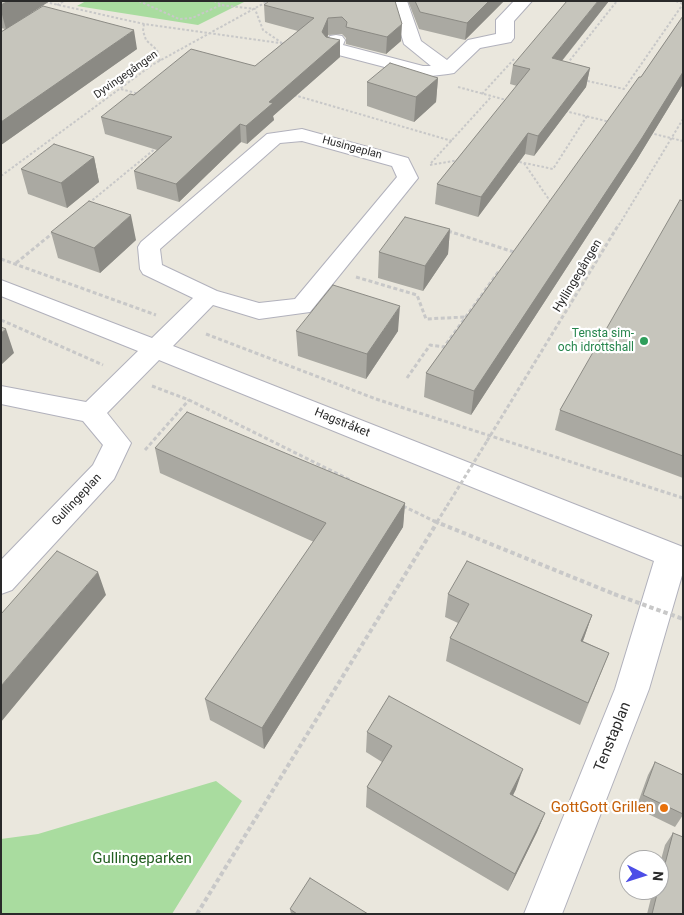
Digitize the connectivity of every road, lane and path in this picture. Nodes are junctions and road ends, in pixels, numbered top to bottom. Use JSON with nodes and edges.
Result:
{"nodes":[{"id":1,"x":64,"y":1,"type":"edge"},
{"id":2,"x":139,"y":1,"type":"edge"},
{"id":3,"x":214,"y":1,"type":"edge"},
{"id":4,"x":398,"y":1,"type":"edge"},
{"id":5,"x":524,"y":1,"type":"edge"},
{"id":6,"x":617,"y":1,"type":"edge"},
{"id":7,"x":676,"y":1,"type":"edge"},
{"id":8,"x":267,"y":2,"type":"edge"},
{"id":9,"x":683,"y":4,"type":"edge"},
{"id":10,"x":57,"y":5,"type":"dead end"},
{"id":11,"x":221,"y":5,"type":"junction"},
{"id":12,"x":255,"y":9,"type":"junction"},
{"id":13,"x":80,"y":11,"type":"dead end"},
{"id":14,"x":74,"y":15,"type":"edge"},
{"id":15,"x":144,"y":24,"type":"dead end"},
{"id":16,"x":336,"y":40,"type":"edge"},
{"id":17,"x":276,"y":50,"type":"edge"},
{"id":18,"x":519,"y":53,"type":"dead end"},
{"id":19,"x":160,"y":61,"type":"junction"},
{"id":20,"x":564,"y":69,"type":"edge"},
{"id":21,"x":448,"y":70,"type":"junction"},
{"id":22,"x":578,"y":78,"type":"edge"},
{"id":23,"x":120,"y":88,"type":"junction"},
{"id":24,"x":145,"y":90,"type":"edge"},
{"id":25,"x":286,"y":93,"type":"edge"},
{"id":26,"x":482,"y":94,"type":"dead end"},
{"id":27,"x":491,"y":97,"type":"dead end"},
{"id":28,"x":587,"y":116,"type":"dead end"},
{"id":29,"x":683,"y":119,"type":"edge"},
{"id":30,"x":671,"y":139,"type":"junction"},
{"id":31,"x":452,"y":141,"type":"junction"},
{"id":32,"x":683,"y":141,"type":"edge"},
{"id":33,"x":158,"y":147,"type":"edge"},
{"id":34,"x":466,"y":159,"type":"edge"},
{"id":35,"x":509,"y":160,"type":"edge"},
{"id":36,"x":524,"y":163,"type":"junction"},
{"id":37,"x":430,"y":164,"type":"junction"},
{"id":38,"x":1,"y":176,"type":"edge"},
{"id":39,"x":408,"y":178,"type":"junction"},
{"id":40,"x":83,"y":208,"type":"edge"},
{"id":41,"x":545,"y":208,"type":"edge"},
{"id":42,"x":60,"y":226,"type":"edge"},
{"id":43,"x":439,"y":228,"type":"edge"},
{"id":44,"x":519,"y":245,"type":"edge"},
{"id":45,"x":514,"y":252,"type":"junction"},
{"id":46,"x":1,"y":259,"type":"edge"},
{"id":47,"x":508,"y":259,"type":"edge"},
{"id":48,"x":15,"y":263,"type":"junction"},
{"id":49,"x":503,"y":266,"type":"edge"},
{"id":50,"x":356,"y":277,"type":"dead end"},
{"id":51,"x":1,"y":287,"type":"edge"},
{"id":52,"x":209,"y":296,"type":"junction"},
{"id":53,"x":466,"y":317,"type":"junction"},
{"id":54,"x":1,"y":320,"type":"edge"},
{"id":55,"x":180,"y":324,"type":"junction"},
{"id":56,"x":156,"y":348,"type":"junction"},
{"id":57,"x":126,"y":376,"type":"junction"},
{"id":58,"x":407,"y":378,"type":"dead end"},
{"id":59,"x":1,"y":395,"type":"edge"},
{"id":60,"x":91,"y":412,"type":"junction"},
{"id":61,"x":492,"y":434,"type":"junction"},
{"id":62,"x":357,"y":483,"type":"edge"},
{"id":63,"x":683,"y":498,"type":"edge"},
{"id":64,"x":401,"y":505,"type":"edge"},
{"id":65,"x":436,"y":522,"type":"junction"},
{"id":66,"x":677,"y":558,"type":"edge"},
{"id":67,"x":1,"y":580,"type":"edge"},
{"id":68,"x":683,"y":619,"type":"edge"},
{"id":69,"x":197,"y":914,"type":"edge"},
{"id":70,"x":543,"y":914,"type":"edge"}],
"edges":[{"from":1,"to":10,"type":"path"},
{"from":2,"to":11,"type":"path"},
{"from":3,"to":11,"type":"path"},
{"from":4,"to":21,"type":"street"},
{"from":5,"to":21,"type":"street"},
{"from":6,"to":20,"type":"path"},
{"from":7,"to":9,"type":"path"},
{"from":8,"to":12,"type":"path","name":"Dyvingegången"},
{"from":9,"to":22,"type":"path"},
{"from":11,"to":12,"type":"path"},
{"from":12,"to":17,"type":"path"},
{"from":12,"to":19,"type":"path","name":"Dyvingegången"},
{"from":13,"to":14,"type":"path"},
{"from":15,"to":19,"type":"path"},
{"from":16,"to":21,"type":"street"},
{"from":18,"to":26,"type":"path"},
{"from":19,"to":23,"type":"path","name":"Dyvingegången"},
{"from":23,"to":24,"type":"path"},
{"from":23,"to":38,"type":"path","name":"Dyvingegången"},
{"from":25,"to":31,"type":"path"},
{"from":27,"to":31,"type":"path"},
{"from":28,"to":36,"type":"path"},
{"from":29,"to":30,"type":"path","name":"Hyllingegången"},
{"from":30,"to":32,"type":"path"},
{"from":30,"to":61,"type":"path","name":"Hyllingegången"},
{"from":31,"to":37,"type":"path"},
{"from":33,"to":40,"type":"path"},
{"from":34,"to":37,"type":"path"},
{"from":35,"to":36,"type":"path"},
{"from":36,"to":41,"type":"path"},
{"from":37,"to":39,"type":"path"},
{"from":39,"to":52,"type":"street","name":"Husingeplan"},
{"from":39,"to":52,"type":"street","name":"Husingeplan"},
{"from":42,"to":48,"type":"path"},
{"from":43,"to":45,"type":"path"},
{"from":44,"to":45,"type":"path"},
{"from":45,"to":47,"type":"path"},
{"from":46,"to":48,"type":"path"},
{"from":48,"to":55,"type":"path"},
{"from":49,"to":53,"type":"path"},
{"from":50,"to":53,"type":"path"},
{"from":51,"to":56,"type":"street","name":"Hagstråket"},
{"from":52,"to":55,"type":"street"},
{"from":53,"to":58,"type":"path"},
{"from":54,"to":57,"type":"path"},
{"from":55,"to":56,"type":"street"},
{"from":55,"to":61,"type":"path"},
{"from":56,"to":57,"type":"street"},
{"from":56,"to":66,"type":"street","name":"Hagstråket"},
{"from":57,"to":60,"type":"street"},
{"from":57,"to":62,"type":"path"},
{"from":59,"to":60,"type":"street"},
{"from":60,"to":67,"type":"street","name":"Gullingeplan"},
{"from":61,"to":63,"type":"path"},
{"from":61,"to":65,"type":"path","name":"Hyllingegången","bridge":true},
{"from":64,"to":65,"type":"path"},
{"from":65,"to":68,"type":"path","bridge":true},
{"from":65,"to":69,"type":"path","name":"Hyllingegången"},
{"from":66,"to":70,"type":"street","name":"Tenstaplan"}]}
